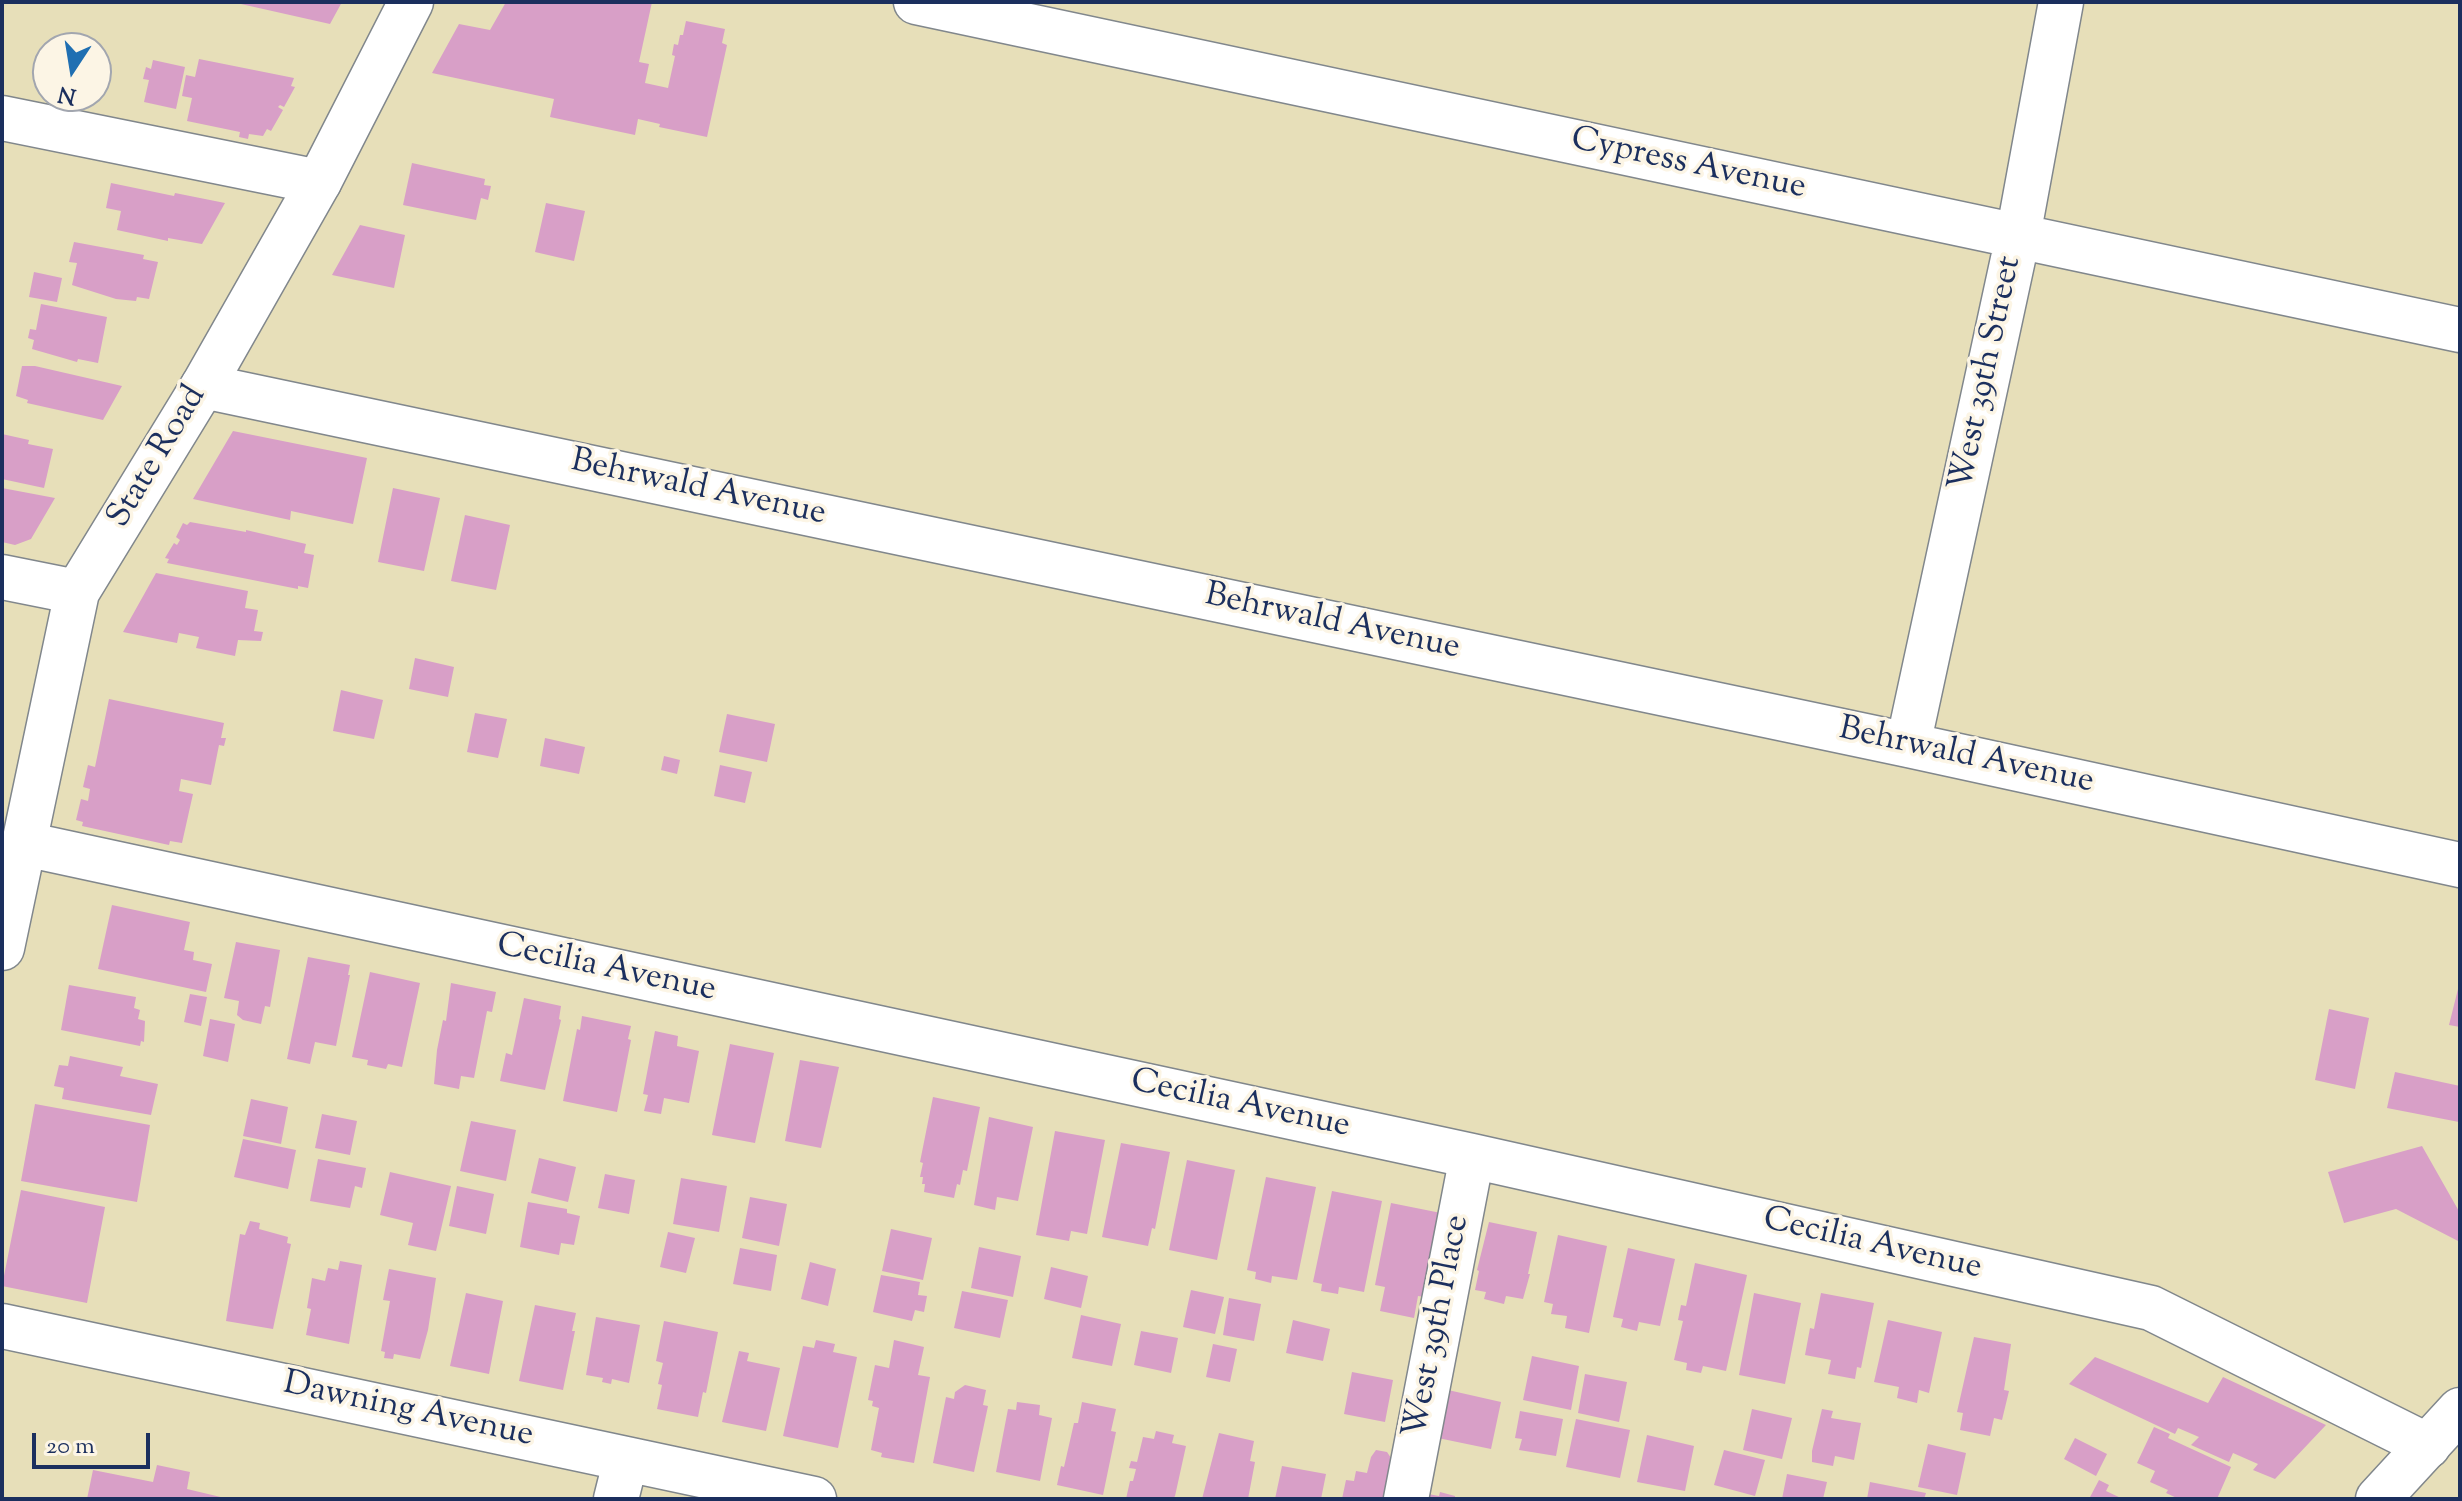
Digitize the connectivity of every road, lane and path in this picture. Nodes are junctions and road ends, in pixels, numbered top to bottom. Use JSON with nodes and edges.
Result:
{"nodes":[{"id":1,"x":411,"y":2,"type":"edge"},
{"id":2,"x":916,"y":2,"type":"edge"},
{"id":3,"x":2061,"y":2,"type":"edge"},
{"id":4,"x":2,"y":118,"type":"edge"},
{"id":5,"x":319,"y":182,"type":"junction"},
{"id":6,"x":2018,"y":236,"type":"junction"},
{"id":7,"x":2460,"y":330,"type":"edge"},
{"id":8,"x":203,"y":386,"type":"junction"},
{"id":9,"x":2,"y":577,"type":"edge"},
{"id":10,"x":77,"y":592,"type":"junction"},
{"id":11,"x":1908,"y":745,"type":"junction"},
{"id":12,"x":25,"y":844,"type":"junction"},
{"id":13,"x":2460,"y":865,"type":"edge"},
{"id":14,"x":2,"y":948,"type":"edge"},
{"id":15,"x":1472,"y":1156,"type":"junction"},
{"id":16,"x":2,"y":1326,"type":"edge"},
{"id":17,"x":2451,"y":1422,"type":"edge"},
{"id":18,"x":621,"y":1479,"type":"edge"},
{"id":19,"x":814,"y":1499,"type":"edge"},
{"id":20,"x":1406,"y":1499,"type":"edge"},
{"id":21,"x":2378,"y":1499,"type":"edge"}],
"edges":[{"from":1,"to":5,"type":"street","name":"State Road"},
{"from":2,"to":6,"type":"street","name":"Cypress Avenue"},
{"from":3,"to":6,"type":"street","name":"West 39th Street"},
{"from":4,"to":5,"type":"street"},
{"from":5,"to":8,"type":"street","name":"State Road"},
{"from":6,"to":7,"type":"street","name":"Cypress Avenue"},
{"from":6,"to":11,"type":"street","name":"West 39th Street"},
{"from":8,"to":10,"type":"street","name":"State Road"},
{"from":8,"to":11,"type":"street","name":"Behrwald Avenue"},
{"from":9,"to":10,"type":"street"},
{"from":10,"to":12,"type":"street","name":"State Road"},
{"from":11,"to":13,"type":"street","name":"Behrwald Avenue"},
{"from":12,"to":14,"type":"street","name":"State Road"},
{"from":12,"to":15,"type":"street","name":"Cecilia Avenue"},
{"from":15,"to":17,"type":"street","name":"Cecilia Avenue"},
{"from":15,"to":20,"type":"street","name":"West 39th Place"},
{"from":16,"to":18,"type":"street","name":"Dawning Avenue"},
{"from":17,"to":21,"type":"street"},
{"from":18,"to":19,"type":"street","name":"Dawning Avenue"}]}
